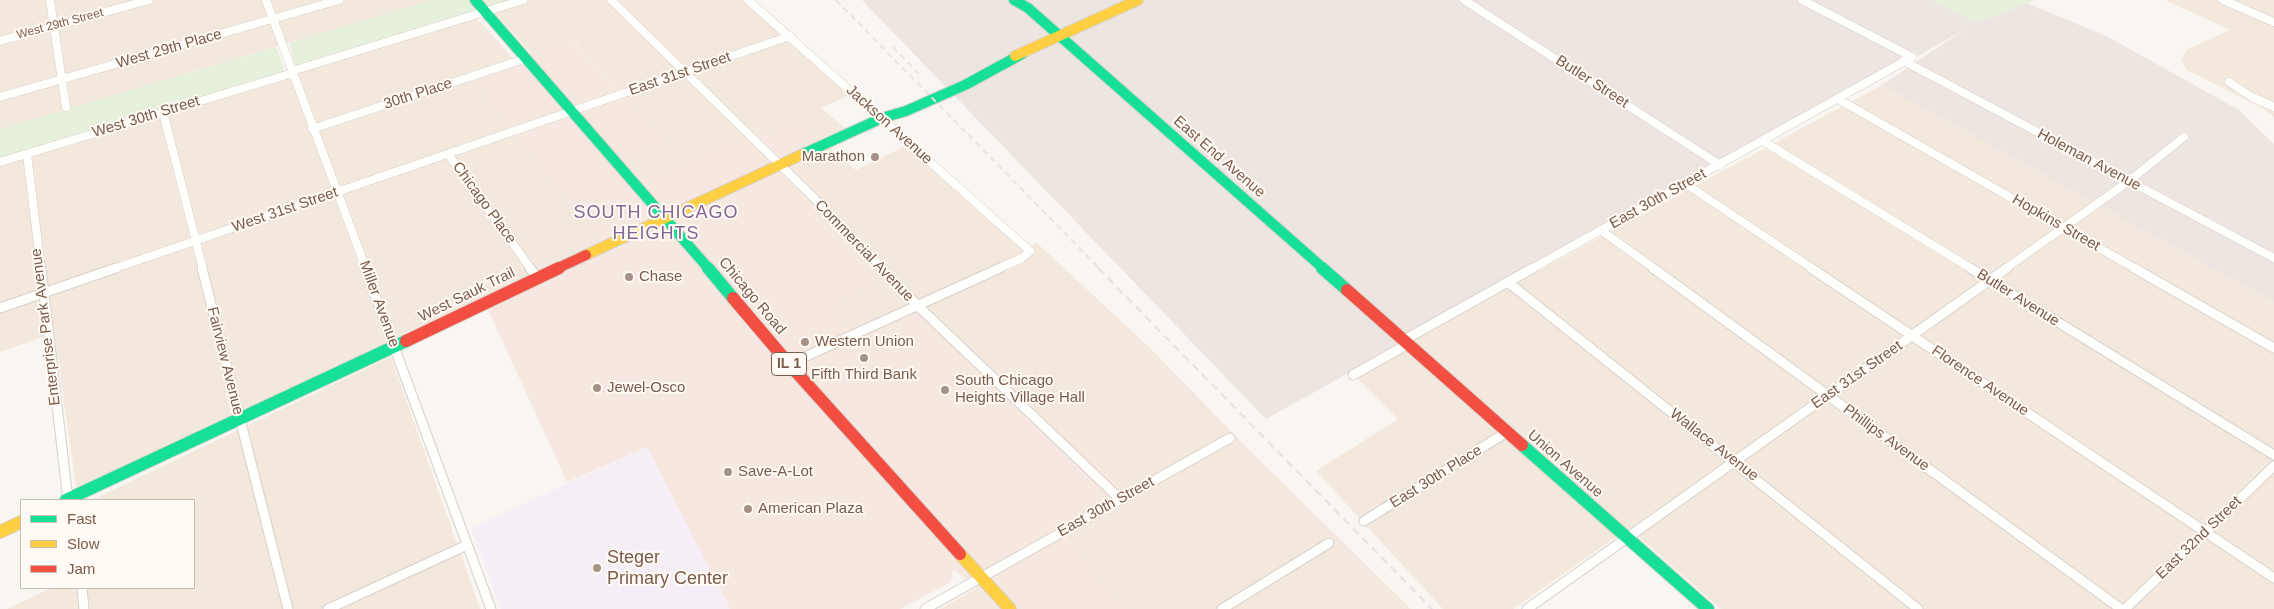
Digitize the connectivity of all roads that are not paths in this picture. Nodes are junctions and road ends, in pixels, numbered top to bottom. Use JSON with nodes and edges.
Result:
{"nodes":[{"id":1,"x":50,"y":0,"type":"edge"},
{"id":2,"x":149,"y":0,"type":"edge"},
{"id":3,"x":266,"y":0,"type":"edge"},
{"id":4,"x":339,"y":0,"type":"edge"},
{"id":5,"x":474,"y":0,"type":"edge"},
{"id":6,"x":523,"y":0,"type":"edge"},
{"id":7,"x":611,"y":0,"type":"edge"},
{"id":8,"x":748,"y":0,"type":"edge"},
{"id":9,"x":1014,"y":0,"type":"edge"},
{"id":10,"x":1138,"y":0,"type":"edge"},
{"id":11,"x":1464,"y":0,"type":"edge"},
{"id":12,"x":1802,"y":0,"type":"edge"},
{"id":13,"x":2223,"y":0,"type":"edge"},
{"id":14,"x":484,"y":12,"type":"junction"},
{"id":15,"x":273,"y":19,"type":"junction"},
{"id":16,"x":2274,"y":22,"type":"edge"},
{"id":17,"x":54,"y":26,"type":"junction"},
{"id":18,"x":790,"y":36,"type":"junction"},
{"id":19,"x":1060,"y":37,"type":"junction"},
{"id":20,"x":0,"y":41,"type":"edge"},
{"id":21,"x":524,"y":59,"type":"junction"},
{"id":22,"x":1908,"y":60,"type":"junction"},
{"id":23,"x":292,"y":72,"type":"junction"},
{"id":24,"x":684,"y":72,"type":"junction"},
{"id":25,"x":62,"y":79,"type":"junction"},
{"id":26,"x":2229,"y":82,"type":"dead end"},
{"id":27,"x":0,"y":97,"type":"edge"},
{"id":28,"x":1838,"y":99,"type":"junction"},
{"id":29,"x":66,"y":107,"type":"dead end"},
{"id":30,"x":2274,"y":107,"type":"edge"},
{"id":31,"x":571,"y":111,"type":"junction"},
{"id":32,"x":163,"y":112,"type":"junction"},
{"id":33,"x":882,"y":118,"type":"junction"},
{"id":34,"x":312,"y":129,"type":"junction"},
{"id":35,"x":2184,"y":138,"type":"dead end"},
{"id":36,"x":1762,"y":141,"type":"junction"},
{"id":37,"x":27,"y":154,"type":"junction"},
{"id":38,"x":448,"y":154,"type":"junction"},
{"id":39,"x":0,"y":162,"type":"edge"},
{"id":40,"x":779,"y":165,"type":"junction"},
{"id":41,"x":1720,"y":165,"type":"junction"},
{"id":42,"x":2129,"y":181,"type":"junction"},
{"id":43,"x":1686,"y":184,"type":"junction"},
{"id":44,"x":337,"y":192,"type":"junction"},
{"id":45,"x":665,"y":218,"type":"junction"},
{"id":46,"x":2064,"y":228,"type":"junction"},
{"id":47,"x":1602,"y":231,"type":"junction"},
{"id":48,"x":195,"y":240,"type":"junction"},
{"id":49,"x":2274,"y":258,"type":"edge"},
{"id":50,"x":537,"y":278,"type":"junction"},
{"id":51,"x":1990,"y":280,"type":"junction"},
{"id":52,"x":1508,"y":283,"type":"junction"},
{"id":53,"x":42,"y":293,"type":"junction"},
{"id":54,"x":918,"y":305,"type":"junction"},
{"id":55,"x":0,"y":308,"type":"edge"},
{"id":56,"x":1912,"y":336,"type":"junction"},
{"id":57,"x":1406,"y":342,"type":"junction"},
{"id":58,"x":395,"y":347,"type":"junction"},
{"id":59,"x":2274,"y":348,"type":"edge"},
{"id":60,"x":789,"y":364,"type":"junction"},
{"id":61,"x":1353,"y":375,"type":"dead end"},
{"id":62,"x":1828,"y":396,"type":"junction"},
{"id":63,"x":240,"y":420,"type":"junction"},
{"id":64,"x":1507,"y":432,"type":"junction"},
{"id":65,"x":1230,"y":438,"type":"dead end"},
{"id":66,"x":2274,"y":455,"type":"edge"},
{"id":67,"x":1735,"y":462,"type":"junction"},
{"id":68,"x":2274,"y":466,"type":"edge"},
{"id":69,"x":67,"y":499,"type":"edge"},
{"id":70,"x":69,"y":499,"type":"edge"},
{"id":71,"x":1120,"y":499,"type":"junction"},
{"id":72,"x":1364,"y":521,"type":"dead end"},
{"id":73,"x":20,"y":522,"type":"edge"},
{"id":74,"x":0,"y":532,"type":"edge"},
{"id":75,"x":2206,"y":532,"type":"junction"},
{"id":76,"x":1627,"y":538,"type":"junction"},
{"id":77,"x":1329,"y":542,"type":"dead end"},
{"id":78,"x":467,"y":545,"type":"junction"},
{"id":79,"x":981,"y":577,"type":"junction"},
{"id":80,"x":2274,"y":578,"type":"edge"},
{"id":81,"x":82,"y":589,"type":"edge"},
{"id":82,"x":84,"y":609,"type":"edge"},
{"id":83,"x":288,"y":609,"type":"edge"},
{"id":84,"x":328,"y":609,"type":"edge"},
{"id":85,"x":491,"y":609,"type":"edge"},
{"id":86,"x":925,"y":609,"type":"edge"},
{"id":87,"x":1010,"y":609,"type":"edge"},
{"id":88,"x":1222,"y":609,"type":"edge"},
{"id":89,"x":1527,"y":609,"type":"edge"},
{"id":90,"x":1708,"y":609,"type":"edge"},
{"id":91,"x":1918,"y":609,"type":"edge"},
{"id":92,"x":2121,"y":609,"type":"edge"},
{"id":93,"x":2125,"y":609,"type":"edge"}],
"edges":[{"from":1,"to":17,"type":"street"},
{"from":2,"to":17,"type":"street","name":"West 29th Street"},
{"from":3,"to":15,"type":"street","name":"Miller Avenue"},
{"from":4,"to":15,"type":"street","name":"West 29th Place"},
{"from":5,"to":14,"type":"main road","name":"Chicago Road","number":"IL 1"},
{"from":6,"to":14,"type":"street","name":"West 30th Street"},
{"from":7,"to":24,"type":"street","name":"Commercial Avenue"},
{"from":8,"to":18,"type":"street","name":"Jackson Avenue"},
{"from":9,"to":19,"type":"main road","name":"East End Avenue"},
{"from":10,"to":19,"type":"main road","name":"West Sauk Trail"},
{"from":11,"to":41,"type":"street","name":"Butler Street"},
{"from":12,"to":22,"type":"street","name":"Holeman Avenue"},
{"from":13,"to":16,"type":"street"},
{"from":14,"to":21,"type":"main road","name":"Chicago Road","number":"IL 1"},
{"from":14,"to":23,"type":"street","name":"West 30th Street"},
{"from":15,"to":23,"type":"street","name":"Miller Avenue"},
{"from":15,"to":25,"type":"street","name":"West 29th Place"},
{"from":17,"to":20,"type":"street","name":"West 29th Street"},
{"from":17,"to":25,"type":"street"},
{"from":18,"to":24,"type":"street","name":"East 31st Street"},
{"from":18,"to":33,"type":"street","name":"Jackson Avenue"},
{"from":19,"to":33,"type":"main road","name":"West Sauk Trail"},
{"from":19,"to":57,"type":"main road","name":"East End Avenue"},
{"from":21,"to":31,"type":"main road","name":"Chicago Road","number":"IL 1"},
{"from":21,"to":34,"type":"street","name":"30th Place"},
{"from":22,"to":28,"type":"street","name":"East 30th Street"},
{"from":22,"to":42,"type":"street","name":"Holeman Avenue"},
{"from":23,"to":32,"type":"street","name":"West 30th Street"},
{"from":23,"to":34,"type":"street","name":"Miller Avenue"},
{"from":24,"to":31,"type":"street","name":"East 31st Street"},
{"from":24,"to":40,"type":"street","name":"Commercial Avenue"},
{"from":25,"to":27,"type":"street","name":"West 29th Place"},
{"from":25,"to":29,"type":"street"},
{"from":26,"to":30,"type":"street"},
{"from":28,"to":36,"type":"street","name":"East 30th Street"},
{"from":28,"to":46,"type":"street","name":"Hopkins Street"},
{"from":31,"to":38,"type":"street","name":"West 31st Street"},
{"from":31,"to":45,"type":"main road","name":"Chicago Road","number":"IL 1"},
{"from":32,"to":37,"type":"street","name":"West 30th Street"},
{"from":32,"to":48,"type":"street","name":"Fairview Avenue"},
{"from":33,"to":40,"type":"main road","name":"West Sauk Trail"},
{"from":33,"to":54,"type":"street","name":"Jackson Avenue"},
{"from":34,"to":44,"type":"street","name":"Miller Avenue"},
{"from":35,"to":42,"type":"street","name":"East 31st Street"},
{"from":36,"to":41,"type":"street","name":"East 30th Street"},
{"from":36,"to":51,"type":"street","name":"Butler Avenue"},
{"from":37,"to":39,"type":"street","name":"West 30th Street"},
{"from":37,"to":53,"type":"street","name":"Enterprise Park Avenue"},
{"from":38,"to":44,"type":"street","name":"West 31st Street"},
{"from":38,"to":50,"type":"street","name":"Chicago Place"},
{"from":40,"to":45,"type":"main road","name":"West Sauk Trail"},
{"from":40,"to":54,"type":"street","name":"Commercial Avenue"},
{"from":41,"to":43,"type":"street","name":"East 30th Street"},
{"from":42,"to":46,"type":"street","name":"East 31st Street"},
{"from":42,"to":49,"type":"street","name":"Holeman Avenue"},
{"from":43,"to":47,"type":"street","name":"East 30th Street"},
{"from":43,"to":56,"type":"street","name":"Florence Avenue"},
{"from":44,"to":48,"type":"street","name":"West 31st Street"},
{"from":44,"to":58,"type":"street","name":"Miller Avenue"},
{"from":45,"to":50,"type":"main road","name":"West Sauk Trail"},
{"from":45,"to":60,"type":"main road","name":"Chicago Road","number":"IL 1"},
{"from":46,"to":51,"type":"street","name":"East 31st Street"},
{"from":46,"to":59,"type":"street","name":"Hopkins Street"},
{"from":47,"to":52,"type":"street","name":"East 30th Street"},
{"from":47,"to":62,"type":"street","name":"Phillips Avenue"},
{"from":48,"to":53,"type":"street","name":"West 31st Street"},
{"from":48,"to":63,"type":"street","name":"Fairview Avenue"},
{"from":50,"to":58,"type":"main road","name":"West Sauk Trail"},
{"from":51,"to":56,"type":"street","name":"East 31st Street"},
{"from":51,"to":66,"type":"street","name":"Butler Avenue"},
{"from":52,"to":57,"type":"street","name":"East 30th Street"},
{"from":52,"to":67,"type":"street","name":"Wallace Avenue"},
{"from":53,"to":55,"type":"street","name":"West 31st Street"},
{"from":53,"to":69,"type":"street","name":"Enterprise Park Avenue"},
{"from":54,"to":60,"type":"street"},
{"from":54,"to":71,"type":"street","name":"Commercial Avenue"},
{"from":56,"to":62,"type":"street","name":"East 31st Street"},
{"from":56,"to":75,"type":"street","name":"Florence Avenue"},
{"from":57,"to":61,"type":"street","name":"East 30th Street"},
{"from":57,"to":64,"type":"main road","name":"Union Avenue"},
{"from":58,"to":63,"type":"main road","name":"West Sauk Trail"},
{"from":58,"to":78,"type":"street","name":"Miller Avenue"},
{"from":60,"to":79,"type":"main road","name":"Chicago Road","number":"IL 1"},
{"from":62,"to":67,"type":"street","name":"East 31st Street"},
{"from":62,"to":92,"type":"street","name":"Phillips Avenue"},
{"from":63,"to":70,"type":"main road","name":"West Sauk Trail"},
{"from":63,"to":83,"type":"street","name":"Fairview Avenue"},
{"from":64,"to":72,"type":"street","name":"East 30th Place"},
{"from":64,"to":76,"type":"main road","name":"Union Avenue"},
{"from":65,"to":71,"type":"street","name":"East 30th Street"},
{"from":67,"to":76,"type":"street","name":"East 31st Street"},
{"from":67,"to":91,"type":"street","name":"Wallace Avenue"},
{"from":68,"to":75,"type":"street","name":"East 32nd Street"},
{"from":71,"to":79,"type":"street","name":"East 30th Street"},
{"from":73,"to":74,"type":"main road"},
{"from":75,"to":80,"type":"street","name":"Florence Avenue"},
{"from":75,"to":93,"type":"street","name":"East 32nd Street"},
{"from":76,"to":89,"type":"street","name":"East 31st Street"},
{"from":76,"to":90,"type":"main road","name":"Union Avenue"},
{"from":77,"to":88,"type":"street"},
{"from":78,"to":84,"type":"street"},
{"from":78,"to":85,"type":"street","name":"Miller Avenue"},
{"from":79,"to":86,"type":"street"},
{"from":79,"to":87,"type":"main road","name":"Chicago Road","number":"IL 1"},
{"from":81,"to":82,"type":"street"}]}
